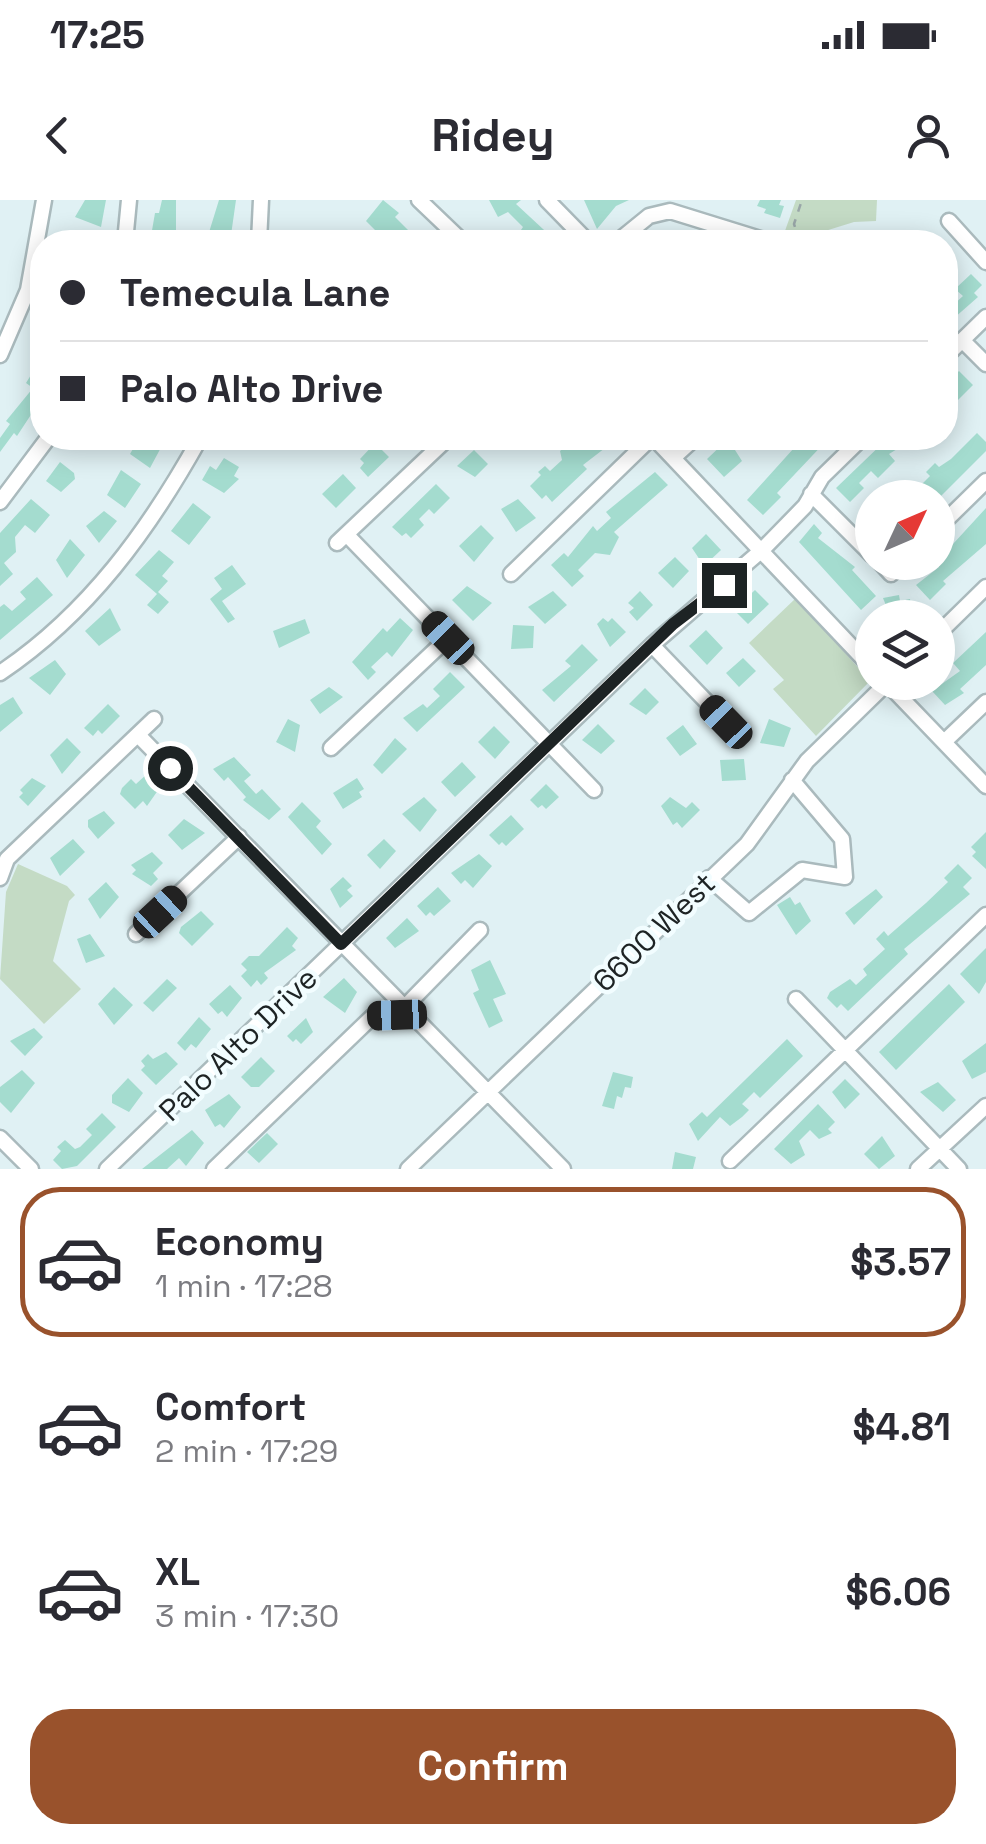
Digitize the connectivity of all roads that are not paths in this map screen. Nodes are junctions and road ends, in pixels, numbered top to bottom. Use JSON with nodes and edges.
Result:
{"nodes":[{"id":1,"x":44,"y":200,"type":"edge"},
{"id":2,"x":129,"y":200,"type":"edge"},
{"id":3,"x":261,"y":200,"type":"edge"},
{"id":4,"x":419,"y":200,"type":"edge"},
{"id":5,"x":547,"y":200,"type":"edge"},
{"id":6,"x":950,"y":221,"type":"dead end"},
{"id":7,"x":39,"y":230,"type":"edge"},
{"id":8,"x":125,"y":230,"type":"edge"},
{"id":9,"x":260,"y":230,"type":"edge"},
{"id":10,"x":450,"y":230,"type":"edge"},
{"id":11,"x":576,"y":230,"type":"edge"},
{"id":12,"x":632,"y":230,"type":"edge"},
{"id":13,"x":737,"y":230,"type":"edge"},
{"id":14,"x":958,"y":230,"type":"edge"},
{"id":15,"x":958,"y":230,"type":"edge"},
{"id":16,"x":986,"y":262,"type":"edge"},
{"id":17,"x":30,"y":279,"type":"edge"},
{"id":18,"x":986,"y":317,"type":"edge"},
{"id":19,"x":962,"y":340,"type":"junction"},
{"id":20,"x":958,"y":344,"type":"edge"},
{"id":21,"x":0,"y":355,"type":"edge"},
{"id":22,"x":986,"y":364,"type":"edge"},
{"id":23,"x":39,"y":450,"type":"edge"},
{"id":24,"x":193,"y":450,"type":"edge"},
{"id":25,"x":435,"y":450,"type":"edge"},
{"id":26,"x":640,"y":450,"type":"edge"},
{"id":27,"x":665,"y":450,"type":"edge"},
{"id":28,"x":682,"y":450,"type":"edge"},
{"id":29,"x":850,"y":450,"type":"edge"},
{"id":30,"x":673,"y":458,"type":"junction"},
{"id":31,"x":986,"y":480,"type":"edge"},
{"id":32,"x":811,"y":494,"type":"junction"},
{"id":33,"x":0,"y":502,"type":"edge"},
{"id":34,"x":955,"y":511,"type":"edge"},
{"id":35,"x":855,"y":538,"type":"edge"},
{"id":36,"x":762,"y":550,"type":"junction"},
{"id":37,"x":512,"y":574,"type":"dead end"},
{"id":38,"x":986,"y":587,"type":"edge"},
{"id":39,"x":955,"y":617,"type":"edge"},
{"id":40,"x":448,"y":638,"type":"junction"},
{"id":41,"x":652,"y":645,"type":"junction"},
{"id":42,"x":855,"y":650,"type":"edge"},
{"id":43,"x":0,"y":673,"type":"edge"},
{"id":44,"x":870,"y":700,"type":"edge"},
{"id":45,"x":903,"y":700,"type":"edge"},
{"id":46,"x":986,"y":702,"type":"edge"},
{"id":47,"x":154,"y":719,"type":"dead end"},
{"id":48,"x":726,"y":722,"type":"dead end"},
{"id":49,"x":138,"y":736,"type":"junction"},
{"id":50,"x":944,"y":742,"type":"junction"},
{"id":51,"x":550,"y":744,"type":"junction"},
{"id":52,"x":332,"y":748,"type":"dead end"},
{"id":53,"x":792,"y":780,"type":"junction"},
{"id":54,"x":986,"y":786,"type":"edge"},
{"id":55,"x":594,"y":790,"type":"dead end"},
{"id":56,"x":238,"y":838,"type":"junction"},
{"id":57,"x":0,"y":878,"type":"edge"},
{"id":58,"x":708,"y":878,"type":"junction"},
{"id":59,"x":986,"y":915,"type":"edge"},
{"id":60,"x":480,"y":930,"type":"dead end"},
{"id":61,"x":136,"y":934,"type":"dead end"},
{"id":62,"x":341,"y":944,"type":"junction"},
{"id":63,"x":796,"y":999,"type":"dead end"},
{"id":64,"x":404,"y":1006,"type":"junction"},
{"id":65,"x":845,"y":1050,"type":"junction"},
{"id":66,"x":488,"y":1092,"type":"junction"},
{"id":67,"x":986,"y":1106,"type":"edge"},
{"id":68,"x":0,"y":1138,"type":"edge"},
{"id":69,"x":939,"y":1148,"type":"junction"},
{"id":70,"x":730,"y":1161,"type":"dead end"},
{"id":71,"x":31,"y":1169,"type":"edge"},
{"id":72,"x":107,"y":1169,"type":"edge"},
{"id":73,"x":214,"y":1169,"type":"edge"},
{"id":74,"x":408,"y":1169,"type":"edge"},
{"id":75,"x":562,"y":1169,"type":"edge"},
{"id":76,"x":918,"y":1169,"type":"edge"},
{"id":77,"x":959,"y":1169,"type":"edge"}],
"edges":[{"from":1,"to":7,"type":"street"},
{"from":2,"to":8,"type":"street"},
{"from":3,"to":9,"type":"street"},
{"from":4,"to":10,"type":"street"},
{"from":5,"to":11,"type":"street"},
{"from":6,"to":14,"type":"street"},
{"from":12,"to":13,"type":"street"},
{"from":15,"to":16,"type":"street"},
{"from":17,"to":21,"type":"street"},
{"from":18,"to":19,"type":"street"},
{"from":19,"to":20,"type":"street"},
{"from":19,"to":22,"type":"street"},
{"from":23,"to":33,"type":"street"},
{"from":24,"to":43,"type":"street"},
{"from":25,"to":40,"type":"street"},
{"from":26,"to":37,"type":"street"},
{"from":27,"to":30,"type":"street"},
{"from":28,"to":30,"type":"street"},
{"from":29,"to":32,"type":"street","name":"Palo Alto Drive"},
{"from":30,"to":36,"type":"street"},
{"from":31,"to":34,"type":"street"},
{"from":32,"to":35,"type":"street"},
{"from":32,"to":36,"type":"street","name":"Palo Alto Drive"},
{"from":36,"to":41,"type":"street","name":"Palo Alto Drive"},
{"from":36,"to":42,"type":"street"},
{"from":38,"to":39,"type":"street"},
{"from":40,"to":51,"type":"street"},
{"from":40,"to":52,"type":"street"},
{"from":41,"to":48,"type":"street"},
{"from":41,"to":51,"type":"street","name":"Palo Alto Drive"},
{"from":44,"to":53,"type":"street","name":"6600 West"},
{"from":45,"to":50,"type":"street"},
{"from":46,"to":50,"type":"street"},
{"from":47,"to":49,"type":"street"},
{"from":49,"to":56,"type":"street"},
{"from":49,"to":57,"type":"street"},
{"from":50,"to":54,"type":"street"},
{"from":51,"to":55,"type":"street"},
{"from":51,"to":62,"type":"street","name":"Palo Alto Drive"},
{"from":53,"to":58,"type":"street","name":"6600 West"},
{"from":53,"to":58,"type":"street"},
{"from":56,"to":61,"type":"street"},
{"from":56,"to":62,"type":"street"},
{"from":58,"to":66,"type":"street","name":"6600 West"},
{"from":59,"to":65,"type":"street"},
{"from":60,"to":64,"type":"street"},
{"from":62,"to":64,"type":"street"},
{"from":62,"to":72,"type":"street","name":"Palo Alto Drive"},
{"from":63,"to":65,"type":"street"},
{"from":64,"to":66,"type":"street"},
{"from":64,"to":73,"type":"street"},
{"from":65,"to":69,"type":"street"},
{"from":65,"to":70,"type":"street"},
{"from":66,"to":74,"type":"street","name":"6600 West"},
{"from":66,"to":75,"type":"street"},
{"from":67,"to":69,"type":"street"},
{"from":68,"to":71,"type":"street"},
{"from":69,"to":76,"type":"street"},
{"from":69,"to":77,"type":"street"}]}
